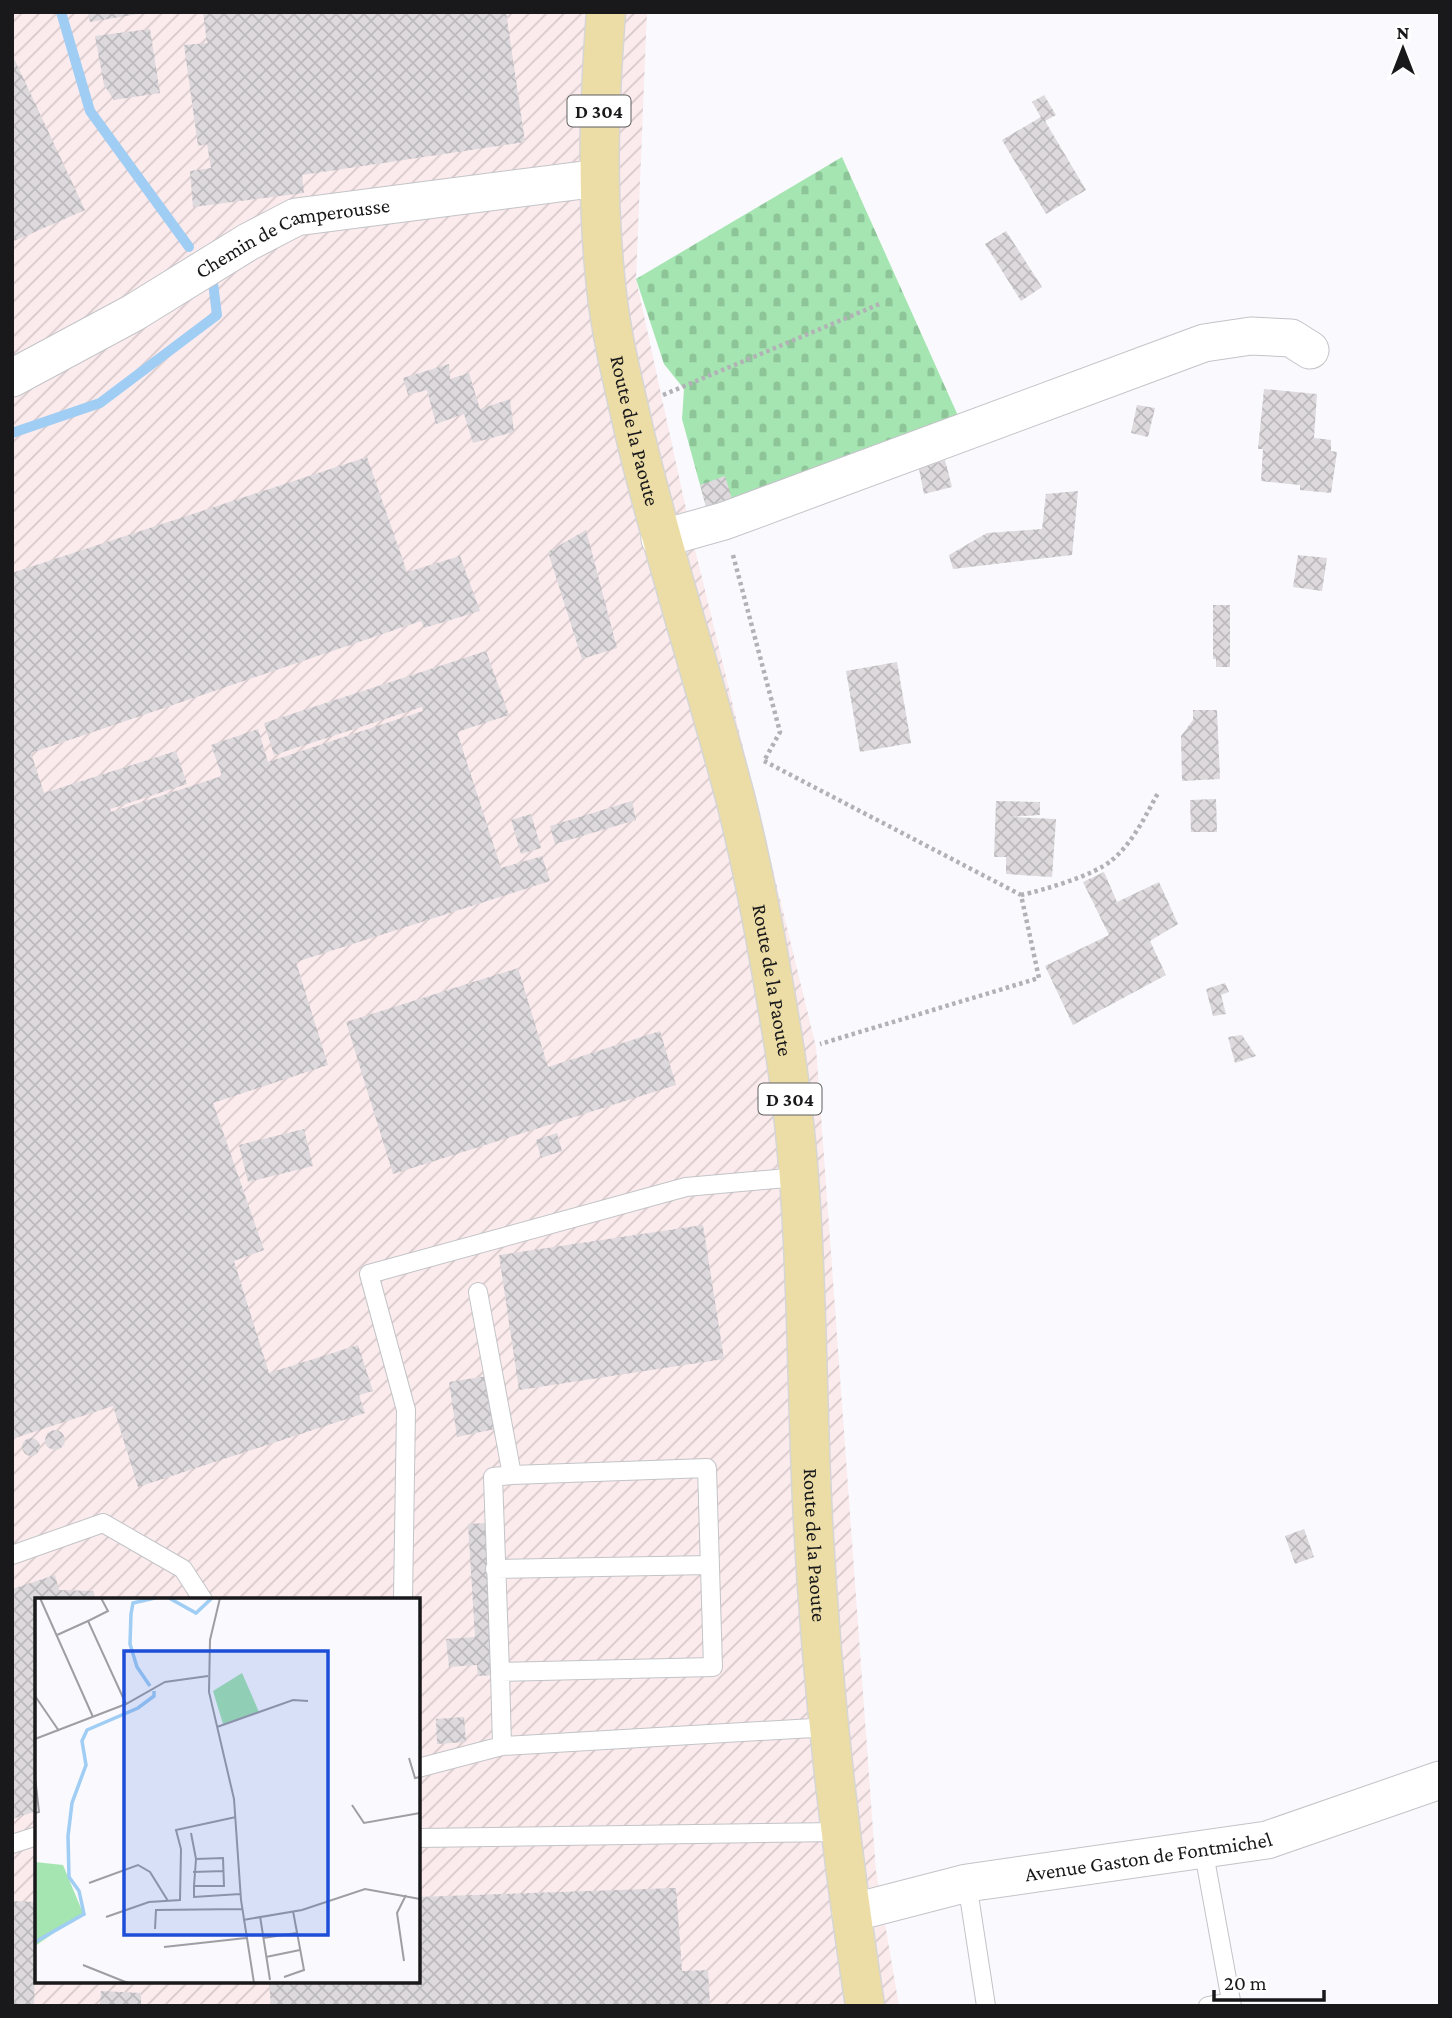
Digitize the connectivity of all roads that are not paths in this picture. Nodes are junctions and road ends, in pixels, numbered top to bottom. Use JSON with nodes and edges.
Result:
{"nodes":[{"id":1,"x":606,"y":12,"type":"edge"},
{"id":2,"x":599,"y":178,"type":"junction"},
{"id":3,"x":1310,"y":350,"type":"dead end"},
{"id":4,"x":14,"y":373,"type":"edge"},
{"id":5,"x":660,"y":540,"type":"junction"},
{"id":6,"x":798,"y":1177,"type":"junction"},
{"id":7,"x":478,"y":1293,"type":"dead end"},
{"id":8,"x":512,"y":1475,"type":"junction"},
{"id":9,"x":12,"y":1555,"type":"edge"},
{"id":10,"x":710,"y":1565,"type":"junction"},
{"id":11,"x":495,"y":1569,"type":"junction"},
{"id":12,"x":202,"y":1598,"type":"edge"},
{"id":13,"x":403,"y":1598,"type":"edge"},
{"id":14,"x":500,"y":1672,"type":"junction"},
{"id":15,"x":830,"y":1727,"type":"junction"},
{"id":16,"x":502,"y":1746,"type":"junction"},
{"id":17,"x":420,"y":1767,"type":"edge"},
{"id":18,"x":1440,"y":1780,"type":"edge"},
{"id":19,"x":839,"y":1832,"type":"junction"},
{"id":20,"x":35,"y":1837,"type":"edge"},
{"id":21,"x":420,"y":1838,"type":"edge"},
{"id":22,"x":12,"y":1844,"type":"edge"},
{"id":23,"x":1203,"y":1848,"type":"junction"},
{"id":24,"x":967,"y":1883,"type":"junction"},
{"id":25,"x":851,"y":1913,"type":"junction"},
{"id":26,"x":1232,"y":2004,"type":"edge"},
{"id":27,"x":864,"y":2006,"type":"edge"},
{"id":28,"x":986,"y":2006,"type":"edge"},
{"id":29,"x":1208,"y":2006,"type":"edge"}],
"edges":[{"from":1,"to":2,"type":"main road","name":"Route de la Paoute","number":"D 304"},
{"from":2,"to":4,"type":"street","name":"Chemin de Camperousse"},
{"from":2,"to":5,"type":"main road","name":"Route de la Paoute","number":"D 304"},
{"from":3,"to":5,"type":"street"},
{"from":5,"to":6,"type":"main road","name":"Route de la Paoute","number":"D 304"},
{"from":6,"to":13,"type":"lane"},
{"from":6,"to":15,"type":"main road","name":"Route de la Paoute","number":"D 304"},
{"from":7,"to":8,"type":"lane"},
{"from":8,"to":10,"type":"lane"},
{"from":8,"to":11,"type":"lane"},
{"from":9,"to":12,"type":"lane"},
{"from":10,"to":11,"type":"lane"},
{"from":10,"to":14,"type":"lane"},
{"from":11,"to":14,"type":"lane"},
{"from":14,"to":16,"type":"lane"},
{"from":15,"to":16,"type":"lane"},
{"from":15,"to":19,"type":"main road","name":"Route de la Paoute","number":"D 304"},
{"from":16,"to":17,"type":"lane"},
{"from":18,"to":23,"type":"street","name":"Avenue Gaston de Fontmichel"},
{"from":19,"to":21,"type":"lane"},
{"from":19,"to":25,"type":"main road","name":"Route de la Paoute","number":"D 304"},
{"from":20,"to":22,"type":"lane"},
{"from":23,"to":24,"type":"street","name":"Avenue Gaston de Fontmichel"},
{"from":23,"to":26,"type":"lane"},
{"from":24,"to":25,"type":"street","name":"Avenue Gaston de Fontmichel"},
{"from":24,"to":28,"type":"lane"},
{"from":25,"to":27,"type":"main road","name":"Route de la Paoute","number":"D 304"},
{"from":26,"to":29,"type":"lane"}]}
